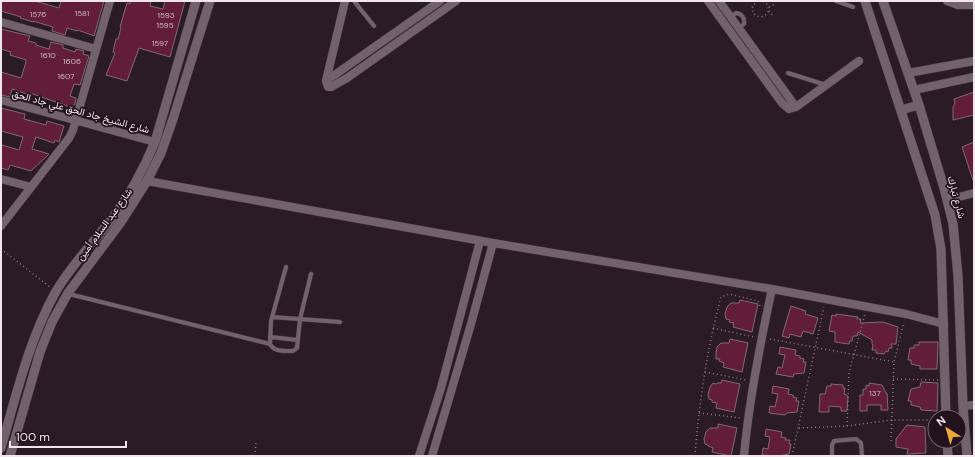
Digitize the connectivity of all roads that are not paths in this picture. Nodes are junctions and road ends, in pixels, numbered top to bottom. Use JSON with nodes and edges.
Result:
{"nodes":[{"id":1,"x":110,"y":1,"type":"edge"},
{"id":2,"x":196,"y":1,"type":"edge"},
{"id":3,"x":210,"y":1,"type":"edge"},
{"id":4,"x":345,"y":1,"type":"edge"},
{"id":5,"x":354,"y":1,"type":"edge"},
{"id":6,"x":456,"y":1,"type":"edge"},
{"id":7,"x":708,"y":1,"type":"edge"},
{"id":8,"x":719,"y":1,"type":"edge"},
{"id":9,"x":836,"y":1,"type":"edge"},
{"id":10,"x":865,"y":1,"type":"edge"},
{"id":11,"x":947,"y":1,"type":"edge"},
{"id":12,"x":435,"y":2,"type":"edge"},
{"id":13,"x":884,"y":3,"type":"edge"},
{"id":14,"x":974,"y":5,"type":"edge"},
{"id":15,"x":853,"y":7,"type":"dead end"},
{"id":16,"x":868,"y":11,"type":"junction"},
{"id":17,"x":439,"y":13,"type":"junction"},
{"id":18,"x":1,"y":22,"type":"edge"},
{"id":19,"x":374,"y":26,"type":"dead end"},
{"id":20,"x":96,"y":49,"type":"junction"},
{"id":21,"x":860,"y":61,"type":"dead end"},
{"id":22,"x":974,"y":61,"type":"edge"},
{"id":23,"x":788,"y":73,"type":"dead end"},
{"id":24,"x":908,"y":73,"type":"junction"},
{"id":25,"x":974,"y":77,"type":"edge"},
{"id":26,"x":326,"y":81,"type":"junction"},
{"id":27,"x":827,"y":85,"type":"junction"},
{"id":28,"x":914,"y":90,"type":"junction"},
{"id":29,"x":1,"y":100,"type":"edge"},
{"id":30,"x":919,"y":105,"type":"junction"},
{"id":31,"x":796,"y":107,"type":"junction"},
{"id":32,"x":901,"y":110,"type":"junction"},
{"id":33,"x":76,"y":120,"type":"junction"},
{"id":34,"x":155,"y":142,"type":"junction"},
{"id":35,"x":940,"y":173,"type":"junction"},
{"id":36,"x":924,"y":177,"type":"junction"},
{"id":37,"x":1,"y":179,"type":"edge"},
{"id":38,"x":147,"y":181,"type":"junction"},
{"id":39,"x":31,"y":187,"type":"junction"},
{"id":40,"x":974,"y":193,"type":"edge"},
{"id":41,"x":947,"y":200,"type":"junction"},
{"id":42,"x":1,"y":226,"type":"edge"},
{"id":43,"x":480,"y":241,"type":"junction"},
{"id":44,"x":493,"y":243,"type":"junction"},
{"id":45,"x":286,"y":267,"type":"dead end"},
{"id":46,"x":311,"y":274,"type":"dead end"},
{"id":47,"x":772,"y":289,"type":"junction"},
{"id":48,"x":68,"y":293,"type":"junction"},
{"id":49,"x":272,"y":317,"type":"junction"},
{"id":50,"x":300,"y":319,"type":"junction"},
{"id":51,"x":340,"y":322,"type":"dead end"},
{"id":52,"x":944,"y":324,"type":"junction"},
{"id":53,"x":270,"y":337,"type":"junction"},
{"id":54,"x":298,"y":340,"type":"junction"},
{"id":55,"x":270,"y":344,"type":"junction"},
{"id":56,"x":974,"y":405,"type":"edge"},
{"id":57,"x":963,"y":406,"type":"junction"},
{"id":58,"x":946,"y":409,"type":"edge"},
{"id":59,"x":1,"y":448,"type":"edge"},
{"id":60,"x":10,"y":456,"type":"edge"},
{"id":61,"x":419,"y":456,"type":"edge"},
{"id":62,"x":432,"y":456,"type":"edge"},
{"id":63,"x":744,"y":456,"type":"edge"},
{"id":64,"x":832,"y":456,"type":"edge"},
{"id":65,"x":862,"y":456,"type":"edge"},
{"id":66,"x":966,"y":456,"type":"edge"}],
"edges":[{"from":1,"to":20,"type":"street"},
{"from":2,"to":34,"type":"street","name":"شارع عبد السلام أمين"},
{"from":3,"to":38,"type":"street","name":"شارع عبد السلام أمين"},
{"from":4,"to":26,"type":"street"},
{"from":5,"to":19,"type":"lane"},
{"from":6,"to":17,"type":"street"},
{"from":7,"to":31,"type":"street"},
{"from":8,"to":31,"type":"street"},
{"from":9,"to":15,"type":"lane"},
{"from":10,"to":16,"type":"street"},
{"from":11,"to":14,"type":"street"},
{"from":12,"to":17,"type":"lane"},
{"from":12,"to":26,"type":"street"},
{"from":13,"to":16,"type":"street"},
{"from":13,"to":24,"type":"street","name":"شارع تبارك"},
{"from":16,"to":32,"type":"street"},
{"from":17,"to":26,"type":"street"},
{"from":18,"to":20,"type":"street"},
{"from":20,"to":33,"type":"street"},
{"from":21,"to":27,"type":"street"},
{"from":22,"to":24,"type":"street"},
{"from":23,"to":27,"type":"lane"},
{"from":24,"to":28,"type":"street","name":"شارع تبارك"},
{"from":25,"to":28,"type":"street"},
{"from":27,"to":31,"type":"street"},
{"from":28,"to":30,"type":"street","name":"شارع تبارك"},
{"from":29,"to":33,"type":"street","name":"شارع الشيخ جاد الحق علي جاد الحق"},
{"from":30,"to":32,"type":"street"},
{"from":30,"to":35,"type":"street","name":"شارع تبارك"},
{"from":32,"to":36,"type":"street"},
{"from":33,"to":34,"type":"street","name":"شارع الشيخ جاد الحق علي جاد الحق"},
{"from":33,"to":39,"type":"street"},
{"from":34,"to":59,"type":"street","name":"شارع عبد السلام أمين"},
{"from":35,"to":36,"type":"street"},
{"from":35,"to":41,"type":"street","name":"شارع تبارك"},
{"from":36,"to":52,"type":"street"},
{"from":37,"to":39,"type":"street"},
{"from":38,"to":43,"type":"street"},
{"from":38,"to":48,"type":"street","name":"شارع عبد السلام أمين"},
{"from":39,"to":42,"type":"street"},
{"from":40,"to":41,"type":"street"},
{"from":41,"to":57,"type":"street","name":"شارع تبارك"},
{"from":43,"to":44,"type":"street"},
{"from":43,"to":61,"type":"street"},
{"from":44,"to":47,"type":"street"},
{"from":44,"to":62,"type":"street"},
{"from":45,"to":49,"type":"lane"},
{"from":46,"to":50,"type":"lane"},
{"from":47,"to":52,"type":"street"},
{"from":47,"to":63,"type":"street"},
{"from":48,"to":55,"type":"lane"},
{"from":48,"to":60,"type":"street","name":"شارع عبد السلام أمين"},
{"from":49,"to":50,"type":"lane"},
{"from":49,"to":53,"type":"lane"},
{"from":50,"to":51,"type":"lane"},
{"from":50,"to":54,"type":"lane"},
{"from":52,"to":58,"type":"street"},
{"from":53,"to":54,"type":"lane"},
{"from":53,"to":55,"type":"lane"},
{"from":54,"to":55,"type":"lane"},
{"from":56,"to":57,"type":"street"},
{"from":57,"to":66,"type":"street","name":"شارع تبارك"},
{"from":64,"to":65,"type":"lane"}]}
